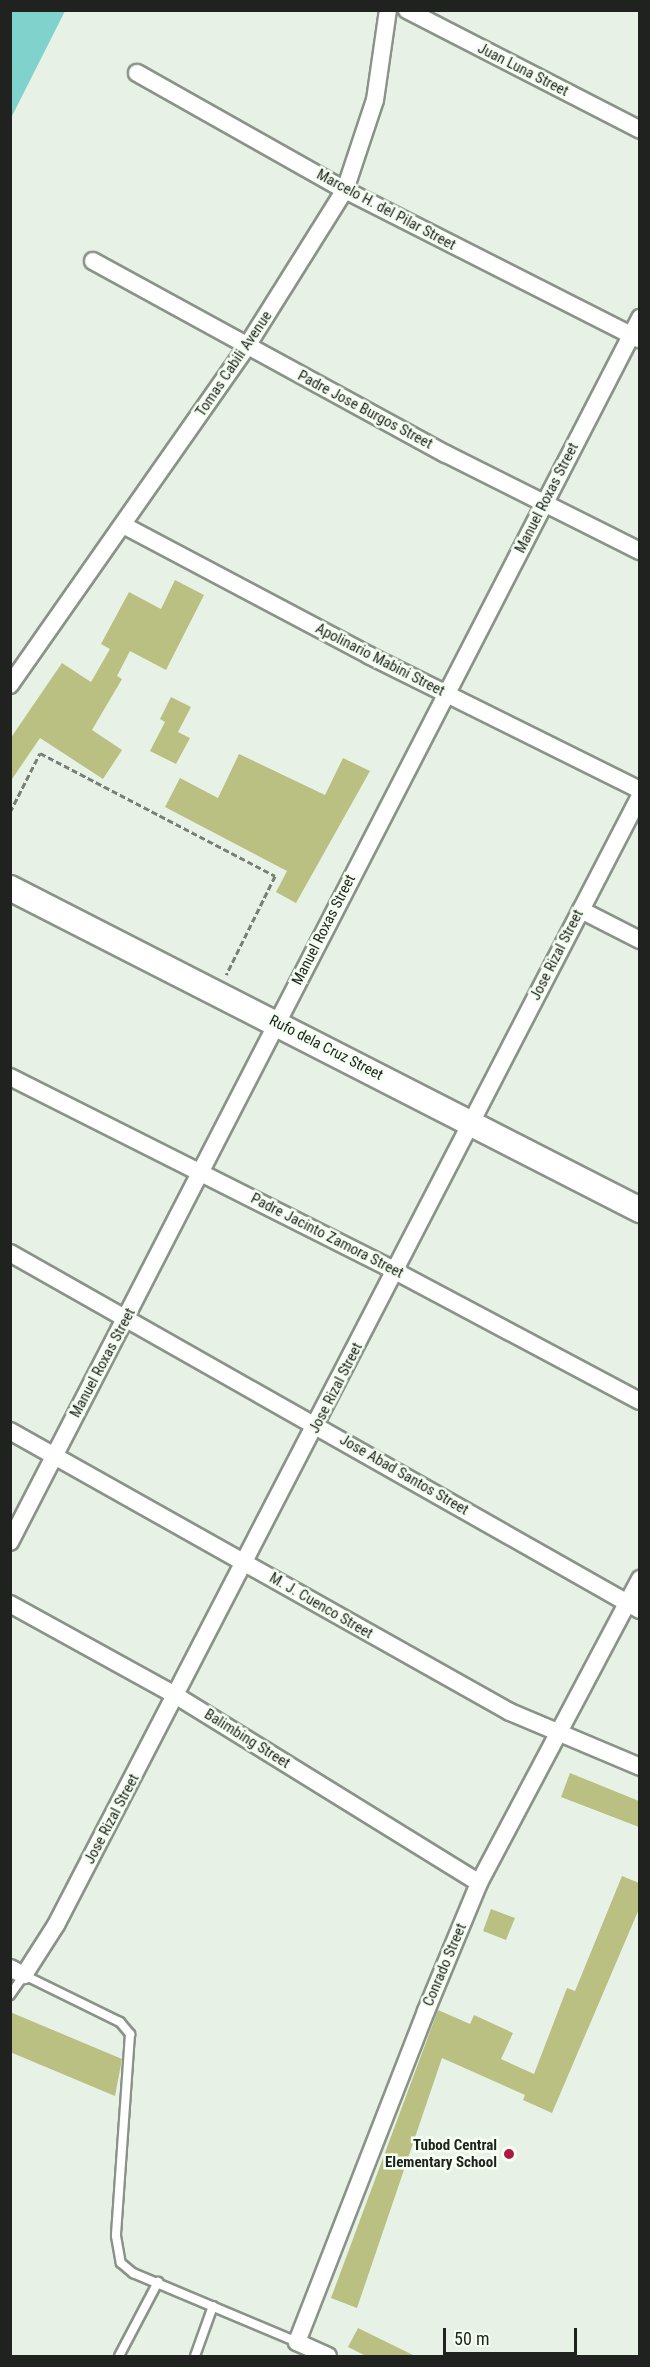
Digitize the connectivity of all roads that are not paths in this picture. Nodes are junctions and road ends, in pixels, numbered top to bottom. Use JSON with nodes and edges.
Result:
{"nodes":[{"id":1,"x":388,"y":10,"type":"edge"},
{"id":2,"x":407,"y":10,"type":"edge"},
{"id":3,"x":137,"y":73,"type":"dead end"},
{"id":4,"x":639,"y":130,"type":"edge"},
{"id":5,"x":345,"y":190,"type":"junction"},
{"id":6,"x":93,"y":261,"type":"dead end"},
{"id":7,"x":639,"y":318,"type":"edge"},
{"id":8,"x":635,"y":337,"type":"edge"},
{"id":9,"x":247,"y":346,"type":"junction"},
{"id":10,"x":544,"y":503,"type":"junction"},
{"id":11,"x":123,"y":525,"type":"junction"},
{"id":12,"x":639,"y":552,"type":"edge"},
{"id":13,"x":10,"y":685,"type":"edge"},
{"id":14,"x":445,"y":694,"type":"junction"},
{"id":15,"x":639,"y":790,"type":"edge"},
{"id":16,"x":639,"y":796,"type":"edge"},
{"id":17,"x":10,"y":888,"type":"edge"},
{"id":18,"x":581,"y":910,"type":"junction"},
{"id":19,"x":639,"y":940,"type":"edge"},
{"id":20,"x":276,"y":1023,"type":"junction"},
{"id":21,"x":10,"y":1077,"type":"edge"},
{"id":22,"x":471,"y":1121,"type":"junction"},
{"id":23,"x":202,"y":1173,"type":"junction"},
{"id":24,"x":639,"y":1210,"type":"edge"},
{"id":25,"x":10,"y":1253,"type":"edge"},
{"id":26,"x":395,"y":1271,"type":"junction"},
{"id":27,"x":125,"y":1321,"type":"junction"},
{"id":28,"x":639,"y":1401,"type":"edge"},
{"id":29,"x":317,"y":1426,"type":"junction"},
{"id":30,"x":10,"y":1431,"type":"edge"},
{"id":31,"x":55,"y":1455,"type":"junction"},
{"id":32,"x":10,"y":1542,"type":"edge"},
{"id":33,"x":246,"y":1563,"type":"junction"},
{"id":34,"x":639,"y":1579,"type":"edge"},
{"id":35,"x":10,"y":1604,"type":"edge"},
{"id":36,"x":633,"y":1607,"type":"edge"},
{"id":37,"x":176,"y":1695,"type":"junction"},
{"id":38,"x":556,"y":1734,"type":"junction"},
{"id":39,"x":639,"y":1767,"type":"edge"},
{"id":40,"x":479,"y":1883,"type":"junction"},
{"id":41,"x":17,"y":1971,"type":"edge"},
{"id":42,"x":10,"y":1995,"type":"edge"},
{"id":43,"x":158,"y":2282,"type":"junction"},
{"id":44,"x":213,"y":2306,"type":"junction"},
{"id":45,"x":297,"y":2342,"type":"junction"},
{"id":46,"x":119,"y":2356,"type":"edge"},
{"id":47,"x":195,"y":2356,"type":"edge"},
{"id":48,"x":328,"y":2356,"type":"edge"}],
"edges":[{"from":1,"to":5,"type":"street","name":"Tomas Cabili Avenue"},
{"from":2,"to":4,"type":"street","name":"Juan Luna Street"},
{"from":3,"to":5,"type":"street","name":"Marcelo H. del Pilar Street"},
{"from":5,"to":8,"type":"street","name":"Marcelo H. del Pilar Street"},
{"from":5,"to":9,"type":"street","name":"Tomas Cabili Avenue"},
{"from":6,"to":9,"type":"street","name":"Padre Jose Burgos Street"},
{"from":7,"to":8,"type":"street","name":"Manuel Roxas Street"},
{"from":8,"to":10,"type":"street","name":"Manuel Roxas Street"},
{"from":9,"to":10,"type":"street","name":"Padre Jose Burgos Street"},
{"from":9,"to":11,"type":"street","name":"Tomas Cabili Avenue"},
{"from":10,"to":12,"type":"street","name":"Padre Jose Burgos Street"},
{"from":10,"to":14,"type":"street","name":"Manuel Roxas Street"},
{"from":11,"to":13,"type":"street","name":"Tomas Cabili Avenue"},
{"from":11,"to":14,"type":"street","name":"Apolinario Mabini Street"},
{"from":14,"to":15,"type":"street","name":"Apolinario Mabini Street"},
{"from":14,"to":20,"type":"street","name":"Manuel Roxas Street"},
{"from":16,"to":18,"type":"street","name":"Jose Rizal Street"},
{"from":17,"to":20,"type":"street","name":"Rufo dela Cruz Street"},
{"from":18,"to":19,"type":"street"},
{"from":18,"to":22,"type":"street","name":"Jose Rizal Street"},
{"from":20,"to":22,"type":"street","name":"Rufo dela Cruz Street"},
{"from":20,"to":23,"type":"street","name":"Manuel Roxas Street"},
{"from":21,"to":23,"type":"street","name":"Padre Jacinto Zamora Street"},
{"from":22,"to":24,"type":"street","name":"Rufo dela Cruz Street"},
{"from":22,"to":26,"type":"street","name":"Jose Rizal Street"},
{"from":23,"to":26,"type":"street","name":"Padre Jacinto Zamora Street"},
{"from":23,"to":27,"type":"street","name":"Manuel Roxas Street"},
{"from":25,"to":27,"type":"street","name":"Jose Abad Santos Street"},
{"from":26,"to":28,"type":"street","name":"Padre Jacinto Zamora Street"},
{"from":26,"to":29,"type":"street","name":"Jose Rizal Street"},
{"from":27,"to":29,"type":"street","name":"Jose Abad Santos Street"},
{"from":27,"to":31,"type":"street","name":"Manuel Roxas Street"},
{"from":29,"to":33,"type":"street","name":"Jose Rizal Street"},
{"from":29,"to":36,"type":"street","name":"Jose Abad Santos Street"},
{"from":30,"to":31,"type":"street","name":"M. J. Cuenco Street"},
{"from":31,"to":32,"type":"street","name":"Manuel Roxas Street"},
{"from":31,"to":33,"type":"street","name":"M. J. Cuenco Street"},
{"from":33,"to":37,"type":"street","name":"Jose Rizal Street"},
{"from":33,"to":38,"type":"street","name":"M. J. Cuenco Street"},
{"from":34,"to":36,"type":"street","name":"Conrado Street"},
{"from":35,"to":37,"type":"street","name":"Balimbing Street"},
{"from":36,"to":38,"type":"street","name":"Conrado Street"},
{"from":37,"to":40,"type":"street","name":"Balimbing Street"},
{"from":37,"to":41,"type":"street","name":"Jose Rizal Street"},
{"from":38,"to":39,"type":"street","name":"M. J. Cuenco Street"},
{"from":38,"to":40,"type":"street","name":"Conrado Street"},
{"from":40,"to":45,"type":"street","name":"Conrado Street"},
{"from":41,"to":42,"type":"lane"},
{"from":41,"to":43,"type":"lane"},
{"from":43,"to":44,"type":"lane"},
{"from":43,"to":46,"type":"lane"},
{"from":44,"to":45,"type":"lane"},
{"from":44,"to":47,"type":"lane"},
{"from":45,"to":48,"type":"street"}]}
